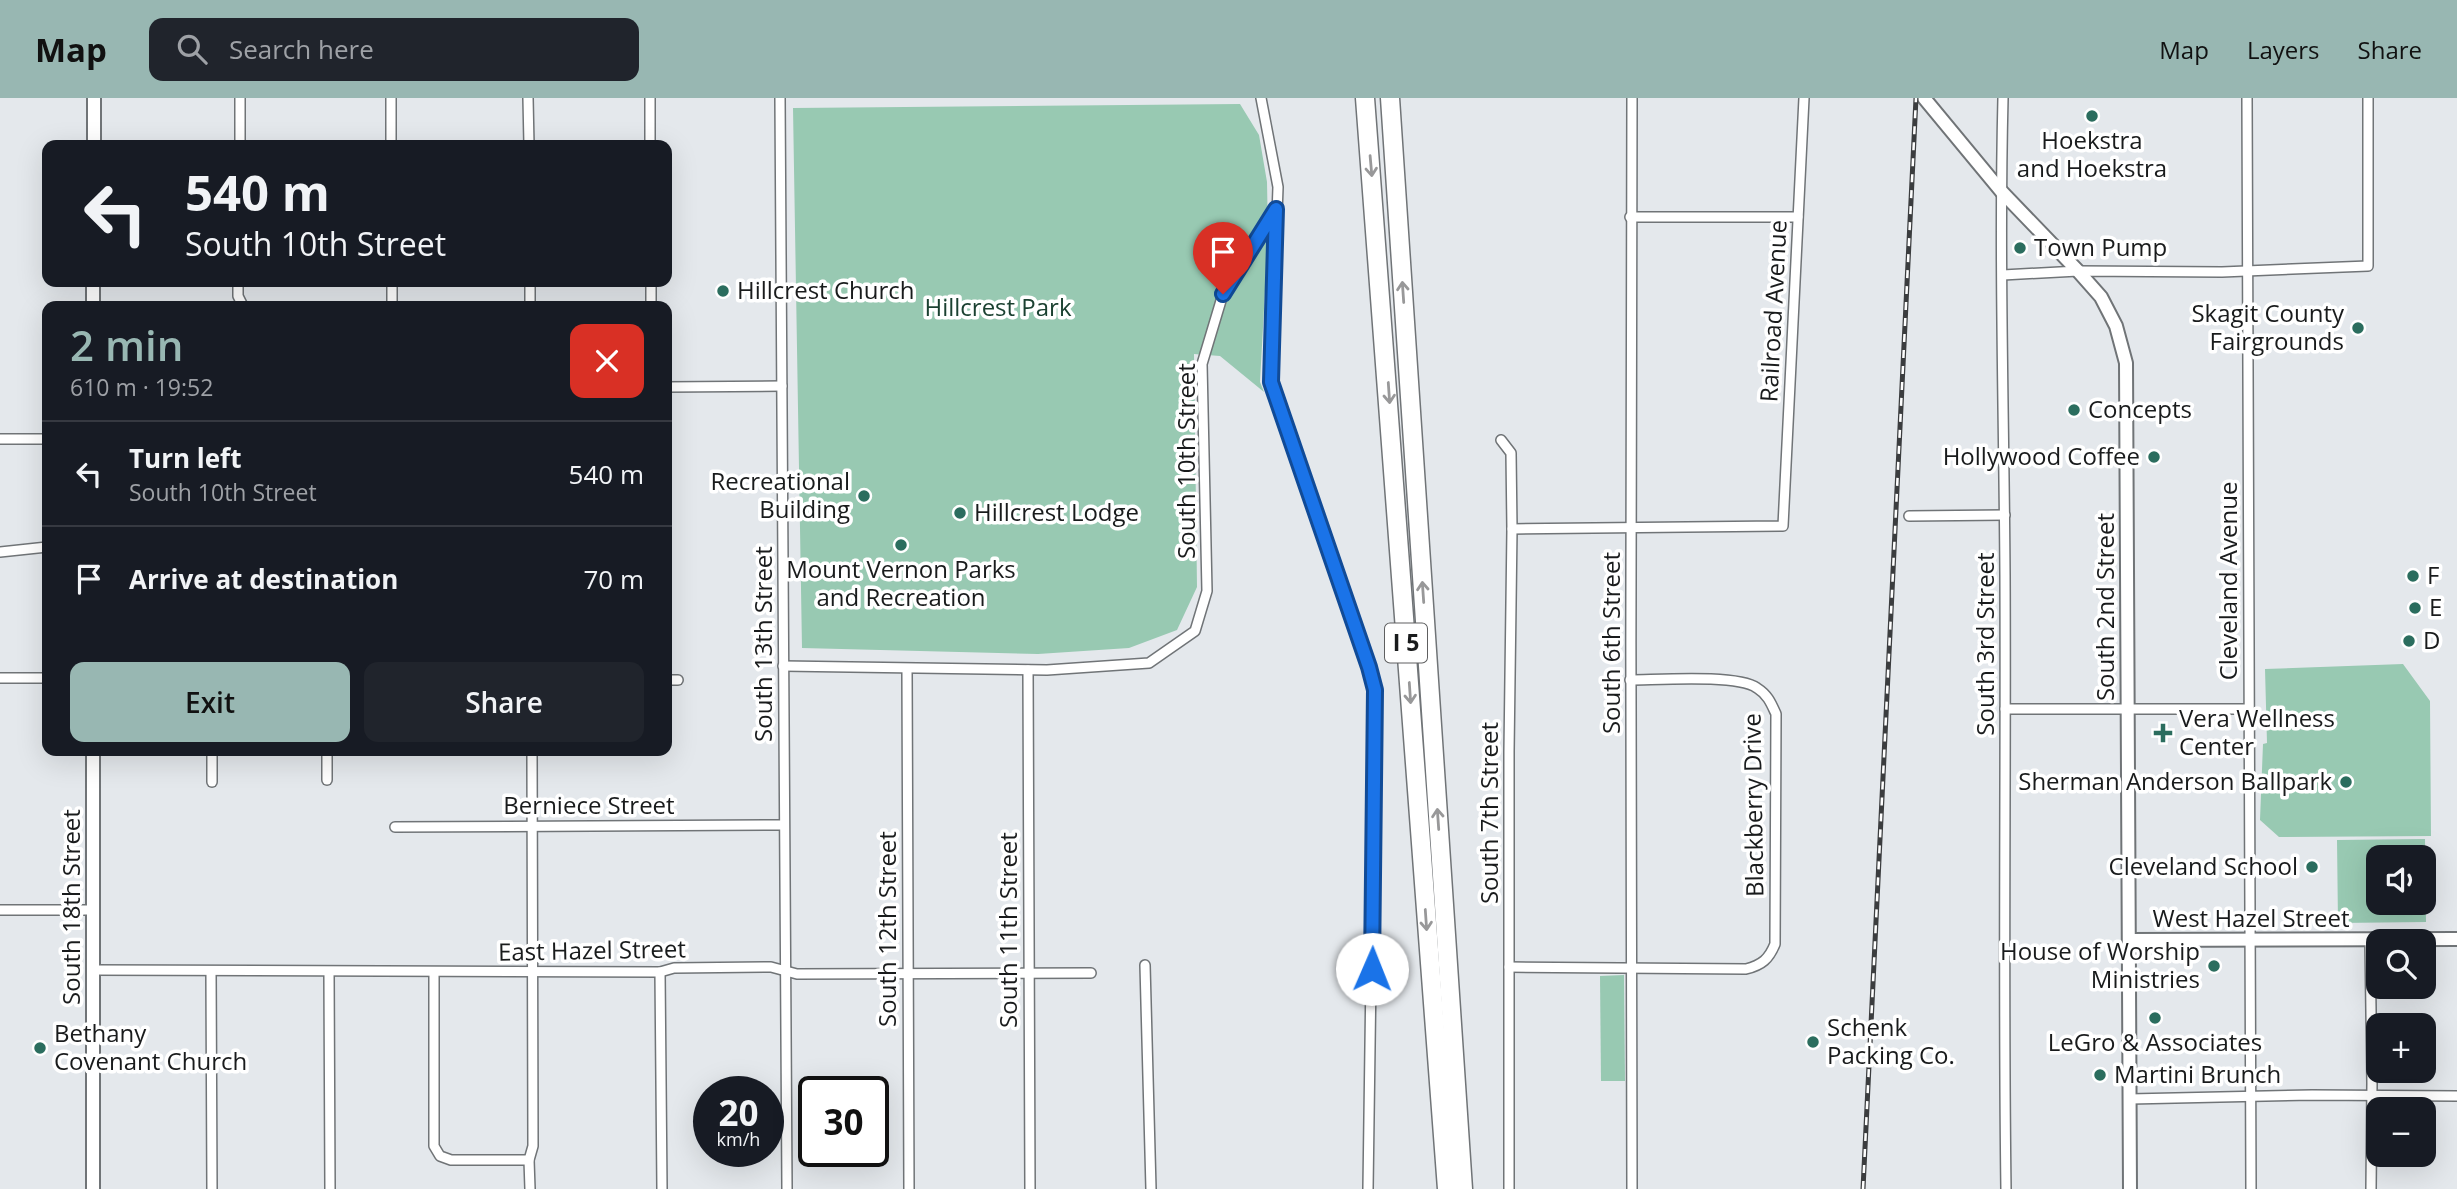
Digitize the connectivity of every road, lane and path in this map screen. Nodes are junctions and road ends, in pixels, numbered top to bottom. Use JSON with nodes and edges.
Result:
{"nodes":[{"id":1,"x":94,"y":98,"type":"edge"},
{"id":2,"x":240,"y":98,"type":"edge"},
{"id":3,"x":391,"y":98,"type":"edge"},
{"id":4,"x":528,"y":98,"type":"edge"},
{"id":5,"x":650,"y":98,"type":"edge"},
{"id":6,"x":780,"y":98,"type":"edge"},
{"id":7,"x":1261,"y":98,"type":"edge"},
{"id":8,"x":1365,"y":98,"type":"edge"},
{"id":9,"x":1390,"y":98,"type":"edge"},
{"id":10,"x":1632,"y":98,"type":"edge"},
{"id":11,"x":1804,"y":98,"type":"edge"},
{"id":12,"x":1924,"y":98,"type":"edge"},
{"id":13,"x":2003,"y":98,"type":"edge"},
{"id":14,"x":2247,"y":98,"type":"edge"},
{"id":15,"x":2368,"y":98,"type":"edge"},
{"id":16,"x":94,"y":140,"type":"edge"},
{"id":17,"x":240,"y":140,"type":"edge"},
{"id":18,"x":391,"y":140,"type":"edge"},
{"id":19,"x":529,"y":140,"type":"edge"},
{"id":20,"x":650,"y":140,"type":"edge"},
{"id":21,"x":2001,"y":191,"type":"junction"},
{"id":22,"x":1276,"y":209,"type":"junction"},
{"id":23,"x":1630,"y":217,"type":"junction"},
{"id":24,"x":1798,"y":217,"type":"junction"},
{"id":25,"x":2078,"y":271,"type":"junction"},
{"id":26,"x":2247,"y":271,"type":"junction"},
{"id":27,"x":2003,"y":275,"type":"junction"},
{"id":28,"x":782,"y":386,"type":"junction"},
{"id":29,"x":672,"y":387,"type":"edge"},
{"id":30,"x":0,"y":439,"type":"edge"},
{"id":31,"x":42,"y":439,"type":"edge"},
{"id":32,"x":1501,"y":440,"type":"dead end"},
{"id":33,"x":2005,"y":515,"type":"junction"},
{"id":34,"x":1909,"y":516,"type":"dead end"},
{"id":35,"x":1512,"y":529,"type":"junction"},
{"id":36,"x":1631,"y":529,"type":"junction"},
{"id":37,"x":42,"y":548,"type":"edge"},
{"id":38,"x":0,"y":552,"type":"edge"},
{"id":39,"x":783,"y":666,"type":"junction"},
{"id":40,"x":907,"y":670,"type":"junction"},
{"id":41,"x":1028,"y":670,"type":"junction"},
{"id":42,"x":0,"y":678,"type":"edge"},
{"id":43,"x":42,"y":678,"type":"edge"},
{"id":44,"x":672,"y":680,"type":"edge"},
{"id":45,"x":678,"y":680,"type":"dead end"},
{"id":46,"x":1630,"y":680,"type":"junction"},
{"id":47,"x":2005,"y":709,"type":"junction"},
{"id":48,"x":2248,"y":709,"type":"junction"},
{"id":49,"x":2127,"y":710,"type":"junction"},
{"id":50,"x":93,"y":756,"type":"edge"},
{"id":51,"x":212,"y":756,"type":"edge"},
{"id":52,"x":327,"y":756,"type":"edge"},
{"id":53,"x":532,"y":756,"type":"edge"},
{"id":54,"x":327,"y":780,"type":"dead end"},
{"id":55,"x":212,"y":782,"type":"dead end"},
{"id":56,"x":784,"y":825,"type":"junction"},
{"id":57,"x":533,"y":826,"type":"junction"},
{"id":58,"x":395,"y":827,"type":"dead end"},
{"id":59,"x":0,"y":910,"type":"edge"},
{"id":60,"x":93,"y":910,"type":"junction"},
{"id":61,"x":2250,"y":939,"type":"junction"},
{"id":62,"x":2436,"y":939,"type":"edge"},
{"id":63,"x":2457,"y":939,"type":"edge"},
{"id":64,"x":2129,"y":940,"type":"junction"},
{"id":65,"x":2366,"y":940,"type":"edge"},
{"id":66,"x":1145,"y":965,"type":"dead end"},
{"id":67,"x":1510,"y":967,"type":"junction"},
{"id":68,"x":1633,"y":967,"type":"junction"},
{"id":69,"x":93,"y":970,"type":"junction"},
{"id":70,"x":212,"y":971,"type":"junction"},
{"id":71,"x":785,"y":971,"type":"junction"},
{"id":72,"x":329,"y":972,"type":"junction"},
{"id":73,"x":434,"y":972,"type":"junction"},
{"id":74,"x":533,"y":972,"type":"junction"},
{"id":75,"x":660,"y":972,"type":"junction"},
{"id":76,"x":908,"y":973,"type":"junction"},
{"id":77,"x":1091,"y":973,"type":"dead end"},
{"id":78,"x":1028,"y":974,"type":"junction"},
{"id":79,"x":2371,"y":999,"type":"edge"},
{"id":80,"x":1454,"y":1058,"type":"junction"},
{"id":81,"x":2372,"y":1095,"type":"junction"},
{"id":82,"x":2249,"y":1096,"type":"junction"},
{"id":83,"x":2457,"y":1096,"type":"edge"},
{"id":84,"x":2130,"y":1098,"type":"junction"},
{"id":85,"x":529,"y":1160,"type":"junction"},
{"id":86,"x":93,"y":1189,"type":"edge"},
{"id":87,"x":212,"y":1189,"type":"edge"},
{"id":88,"x":330,"y":1189,"type":"edge"},
{"id":89,"x":530,"y":1189,"type":"edge"},
{"id":90,"x":662,"y":1189,"type":"edge"},
{"id":91,"x":787,"y":1189,"type":"edge"},
{"id":92,"x":909,"y":1189,"type":"edge"},
{"id":93,"x":1030,"y":1189,"type":"edge"},
{"id":94,"x":1151,"y":1189,"type":"edge"},
{"id":95,"x":1368,"y":1189,"type":"edge"},
{"id":96,"x":1447,"y":1189,"type":"edge"},
{"id":97,"x":1463,"y":1189,"type":"edge"},
{"id":98,"x":1471,"y":1189,"type":"edge"},
{"id":99,"x":1509,"y":1189,"type":"edge"},
{"id":100,"x":1633,"y":1189,"type":"edge"},
{"id":101,"x":2006,"y":1189,"type":"edge"},
{"id":102,"x":2130,"y":1189,"type":"edge"},
{"id":103,"x":2251,"y":1189,"type":"edge"},
{"id":104,"x":2371,"y":1189,"type":"edge"}],
"edges":[{"from":1,"to":16,"type":"street"},
{"from":2,"to":17,"type":"street"},
{"from":3,"to":18,"type":"street"},
{"from":4,"to":19,"type":"street"},
{"from":5,"to":20,"type":"street"},
{"from":6,"to":28,"type":"street","name":"South 13th Street"},
{"from":7,"to":22,"type":"street"},
{"from":8,"to":96,"type":"highway","number":"I 5","one_way":true},
{"from":80,"to":9,"type":"highway","number":"I 5","one_way":true},
{"from":10,"to":23,"type":"street","name":"South 6th Street"},
{"from":11,"to":24,"type":"street","name":"Railroad Avenue"},
{"from":12,"to":21,"type":"street","name":"South 2nd Street"},
{"from":13,"to":21,"type":"street","name":"South 3rd Street"},
{"from":14,"to":26,"type":"street","name":"Cleveland Avenue"},
{"from":15,"to":26,"type":"street"},
{"from":21,"to":25,"type":"street","name":"South 2nd Street"},
{"from":21,"to":27,"type":"street","name":"South 3rd Street"},
{"from":22,"to":41,"type":"street","name":"South 10th Street"},
{"from":22,"to":95,"type":"street"},
{"from":23,"to":24,"type":"street"},
{"from":23,"to":36,"type":"street","name":"South 6th Street"},
{"from":24,"to":36,"type":"street","name":"Railroad Avenue"},
{"from":25,"to":26,"type":"street"},
{"from":25,"to":27,"type":"street"},
{"from":25,"to":49,"type":"street","name":"South 2nd Street"},
{"from":26,"to":48,"type":"street","name":"Cleveland Avenue"},
{"from":27,"to":33,"type":"street","name":"South 3rd Street"},
{"from":28,"to":29,"type":"street"},
{"from":28,"to":39,"type":"street","name":"South 13th Street"},
{"from":30,"to":31,"type":"street"},
{"from":32,"to":35,"type":"street","name":"South 7th Street"},
{"from":33,"to":34,"type":"street"},
{"from":33,"to":47,"type":"street","name":"South 3rd Street"},
{"from":35,"to":36,"type":"street"},
{"from":35,"to":67,"type":"street","name":"South 7th Street"},
{"from":36,"to":46,"type":"street","name":"South 6th Street"},
{"from":37,"to":38,"type":"street"},
{"from":39,"to":40,"type":"street"},
{"from":39,"to":56,"type":"street","name":"South 13th Street"},
{"from":40,"to":41,"type":"street"},
{"from":40,"to":76,"type":"street","name":"South 12th Street"},
{"from":41,"to":78,"type":"street","name":"South 11th Street"},
{"from":42,"to":43,"type":"street"},
{"from":44,"to":45,"type":"street"},
{"from":46,"to":68,"type":"street","name":"South 6th Street"},
{"from":46,"to":68,"type":"street","name":"Blackberry Drive"},
{"from":47,"to":49,"type":"street"},
{"from":47,"to":101,"type":"street","name":"South 3rd Street"},
{"from":48,"to":49,"type":"street"},
{"from":48,"to":61,"type":"street","name":"Cleveland Avenue"},
{"from":49,"to":64,"type":"street","name":"South 2nd Street"},
{"from":50,"to":60,"type":"street","name":"South 18th Street"},
{"from":51,"to":55,"type":"street"},
{"from":52,"to":54,"type":"street"},
{"from":53,"to":57,"type":"street"},
{"from":56,"to":57,"type":"street","name":"Berniece Street"},
{"from":56,"to":71,"type":"street","name":"South 13th Street"},
{"from":57,"to":58,"type":"street","name":"Berniece Street"},
{"from":57,"to":74,"type":"street"},
{"from":59,"to":60,"type":"street"},
{"from":60,"to":69,"type":"street","name":"South 18th Street"},
{"from":61,"to":64,"type":"street","name":"West Hazel Street"},
{"from":61,"to":65,"type":"street","name":"West Hazel Street"},
{"from":61,"to":82,"type":"street","name":"Cleveland Avenue"},
{"from":62,"to":63,"type":"street","name":"West Hazel Street"},
{"from":64,"to":84,"type":"street","name":"South 2nd Street"},
{"from":66,"to":94,"type":"street"},
{"from":67,"to":68,"type":"street"},
{"from":67,"to":99,"type":"street","name":"South 7th Street"},
{"from":68,"to":100,"type":"street","name":"South 6th Street"},
{"from":69,"to":70,"type":"street","name":"East Hazel Street"},
{"from":69,"to":86,"type":"street","name":"South 18th Street"},
{"from":70,"to":72,"type":"street","name":"East Hazel Street"},
{"from":70,"to":87,"type":"street"},
{"from":71,"to":75,"type":"street","name":"East Hazel Street"},
{"from":71,"to":76,"type":"street","name":"East Hazel Street"},
{"from":71,"to":91,"type":"street","name":"South 13th Street"},
{"from":72,"to":73,"type":"street","name":"East Hazel Street"},
{"from":72,"to":88,"type":"street"},
{"from":73,"to":74,"type":"street","name":"East Hazel Street"},
{"from":73,"to":85,"type":"street"},
{"from":74,"to":75,"type":"street","name":"East Hazel Street"},
{"from":74,"to":85,"type":"street"},
{"from":75,"to":90,"type":"street"},
{"from":76,"to":78,"type":"street","name":"East Hazel Street"},
{"from":76,"to":92,"type":"street","name":"South 12th Street"},
{"from":77,"to":78,"type":"street","name":"East Hazel Street"},
{"from":78,"to":93,"type":"street","name":"South 11th Street"},
{"from":79,"to":81,"type":"street"},
{"from":80,"to":97,"type":"highway","number":"I 5"},
{"from":80,"to":98,"type":"highway"},
{"from":81,"to":82,"type":"street"},
{"from":81,"to":83,"type":"street"},
{"from":81,"to":104,"type":"street"},
{"from":82,"to":84,"type":"street"},
{"from":82,"to":103,"type":"street","name":"Cleveland Avenue"},
{"from":84,"to":102,"type":"street","name":"South 2nd Street"},
{"from":85,"to":89,"type":"street"}]}
